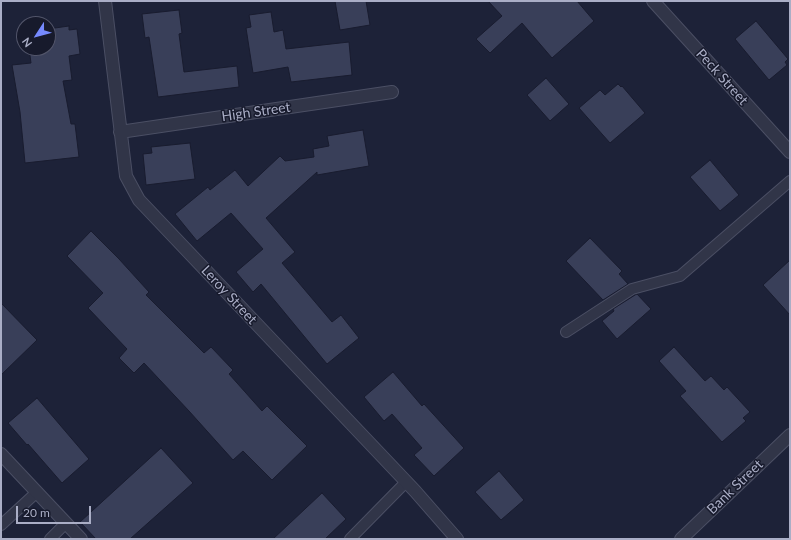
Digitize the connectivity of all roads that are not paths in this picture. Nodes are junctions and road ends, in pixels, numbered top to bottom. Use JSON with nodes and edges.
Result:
{"nodes":[{"id":1,"x":105,"y":1,"type":"edge"},
{"id":2,"x":653,"y":1,"type":"edge"},
{"id":3,"x":392,"y":92,"type":"dead end"},
{"id":4,"x":120,"y":132,"type":"junction"},
{"id":5,"x":790,"y":152,"type":"edge"},
{"id":6,"x":790,"y":182,"type":"edge"},
{"id":7,"x":566,"y":332,"type":"dead end"},
{"id":8,"x":790,"y":435,"type":"edge"},
{"id":9,"x":1,"y":454,"type":"edge"},
{"id":10,"x":406,"y":482,"type":"junction"},
{"id":11,"x":37,"y":492,"type":"junction"},
{"id":12,"x":66,"y":523,"type":"junction"},
{"id":13,"x":1,"y":525,"type":"edge"},
{"id":14,"x":50,"y":539,"type":"edge"},
{"id":15,"x":81,"y":539,"type":"edge"},
{"id":16,"x":350,"y":539,"type":"edge"},
{"id":17,"x":457,"y":539,"type":"edge"},
{"id":18,"x":681,"y":539,"type":"edge"}],
"edges":[{"from":1,"to":4,"type":"street","name":"Leroy Street"},
{"from":2,"to":5,"type":"street","name":"Peck Street"},
{"from":3,"to":4,"type":"street","name":"High Street"},
{"from":4,"to":10,"type":"street","name":"Leroy Street"},
{"from":6,"to":7,"type":"lane"},
{"from":8,"to":18,"type":"street","name":"Bank Street"},
{"from":9,"to":11,"type":"street"},
{"from":10,"to":16,"type":"lane"},
{"from":10,"to":17,"type":"street","name":"Leroy Street"},
{"from":11,"to":12,"type":"street"},
{"from":11,"to":13,"type":"lane"},
{"from":12,"to":14,"type":"lane"},
{"from":12,"to":15,"type":"street"}]}
